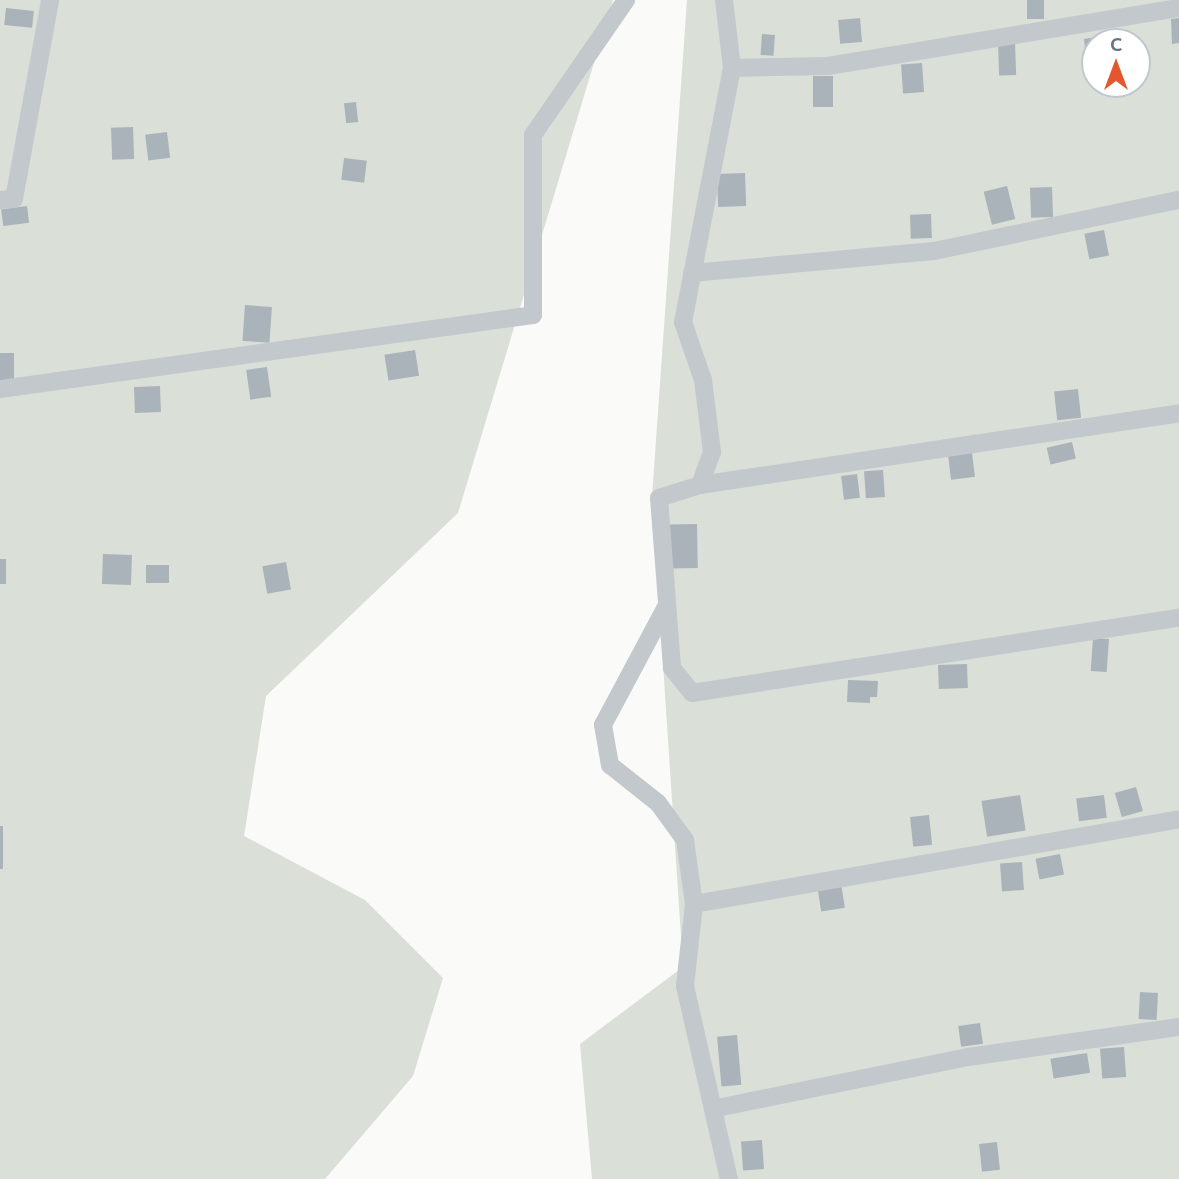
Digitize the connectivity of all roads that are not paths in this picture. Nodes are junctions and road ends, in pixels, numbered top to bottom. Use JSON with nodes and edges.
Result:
{"nodes":[{"id":1,"x":50,"y":0,"type":"edge"},
{"id":2,"x":626,"y":0,"type":"edge"},
{"id":3,"x":724,"y":0,"type":"edge"},
{"id":4,"x":1179,"y":8,"type":"edge"},
{"id":5,"x":732,"y":68,"type":"junction"},
{"id":6,"x":0,"y":200,"type":"edge"},
{"id":7,"x":1179,"y":200,"type":"edge"},
{"id":8,"x":692,"y":273,"type":"junction"},
{"id":9,"x":0,"y":388,"type":"edge"},
{"id":10,"x":1179,"y":413,"type":"edge"},
{"id":11,"x":701,"y":485,"type":"junction"},
{"id":12,"x":667,"y":605,"type":"junction"},
{"id":13,"x":1179,"y":618,"type":"edge"},
{"id":14,"x":1179,"y":819,"type":"edge"},
{"id":15,"x":694,"y":904,"type":"junction"},
{"id":16,"x":1179,"y":1027,"type":"edge"},
{"id":17,"x":717,"y":1108,"type":"junction"},
{"id":18,"x":729,"y":1179,"type":"edge"}],
"edges":[{"from":1,"to":6,"type":"lane"},
{"from":2,"to":9,"type":"lane"},
{"from":3,"to":5,"type":"lane"},
{"from":4,"to":5,"type":"lane"},
{"from":5,"to":8,"type":"lane"},
{"from":7,"to":8,"type":"lane"},
{"from":8,"to":11,"type":"lane"},
{"from":10,"to":11,"type":"lane"},
{"from":11,"to":12,"type":"lane"},
{"from":12,"to":13,"type":"lane"},
{"from":12,"to":15,"type":"lane"},
{"from":14,"to":15,"type":"lane"},
{"from":15,"to":17,"type":"lane"},
{"from":16,"to":17,"type":"lane"},
{"from":17,"to":18,"type":"lane"}]}
